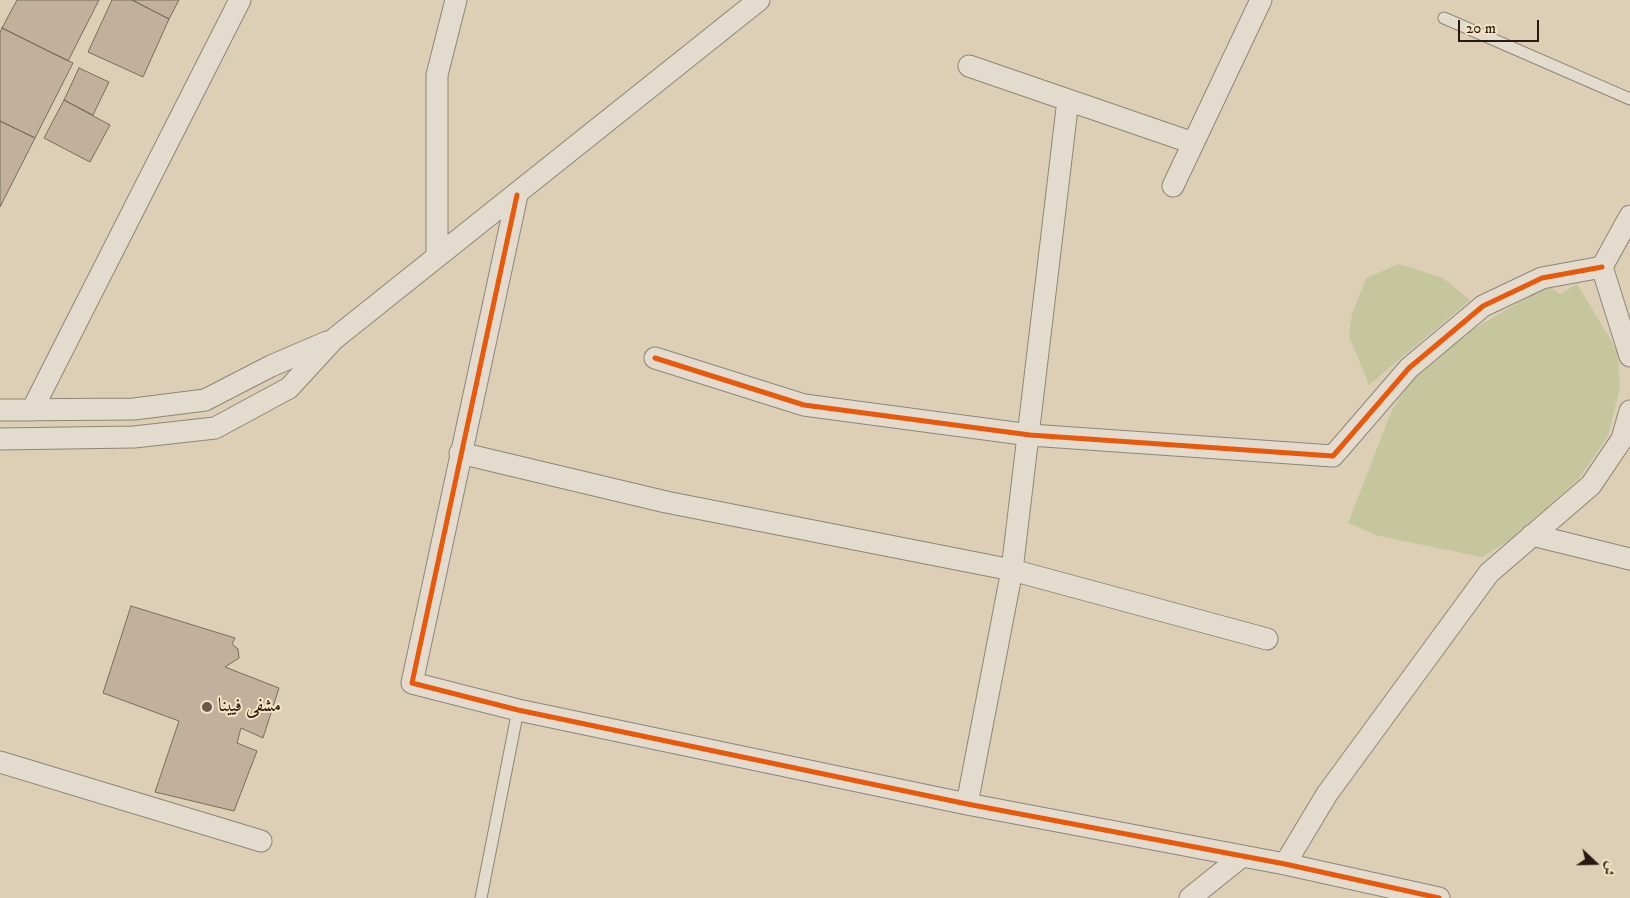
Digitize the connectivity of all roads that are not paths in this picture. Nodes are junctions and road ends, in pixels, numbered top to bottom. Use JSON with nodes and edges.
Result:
{"nodes":[{"id":1,"x":240,"y":0,"type":"edge"},
{"id":2,"x":456,"y":0,"type":"edge"},
{"id":3,"x":759,"y":0,"type":"edge"},
{"id":4,"x":1261,"y":0,"type":"edge"},
{"id":5,"x":1444,"y":18,"type":"dead end"},
{"id":6,"x":968,"y":66,"type":"dead end"},
{"id":7,"x":1630,"y":99,"type":"edge"},
{"id":8,"x":1068,"y":100,"type":"junction"},
{"id":9,"x":1193,"y":142,"type":"junction"},
{"id":10,"x":1172,"y":186,"type":"dead end"},
{"id":11,"x":517,"y":195,"type":"junction"},
{"id":12,"x":1630,"y":216,"type":"edge"},
{"id":13,"x":437,"y":256,"type":"junction"},
{"id":14,"x":1602,"y":267,"type":"junction"},
{"id":15,"x":334,"y":339,"type":"junction"},
{"id":16,"x":1630,"y":356,"type":"edge"},
{"id":17,"x":655,"y":358,"type":"dead end"},
{"id":18,"x":0,"y":410,"type":"edge"},
{"id":19,"x":32,"y":410,"type":"junction"},
{"id":20,"x":1630,"y":411,"type":"edge"},
{"id":21,"x":1030,"y":435,"type":"junction"},
{"id":22,"x":0,"y":438,"type":"edge"},
{"id":23,"x":460,"y":453,"type":"junction"},
{"id":24,"x":1532,"y":535,"type":"junction"},
{"id":25,"x":1630,"y":559,"type":"edge"},
{"id":26,"x":1012,"y":570,"type":"junction"},
{"id":27,"x":1267,"y":639,"type":"dead end"},
{"id":28,"x":518,"y":710,"type":"junction"},
{"id":29,"x":0,"y":762,"type":"edge"},
{"id":30,"x":967,"y":804,"type":"junction"},
{"id":31,"x":261,"y":841,"type":"dead end"},
{"id":32,"x":1242,"y":857,"type":"junction"},
{"id":33,"x":1285,"y":864,"type":"junction"},
{"id":34,"x":480,"y":898,"type":"edge"},
{"id":35,"x":1190,"y":898,"type":"edge"},
{"id":36,"x":1439,"y":898,"type":"edge"}],
"edges":[{"from":1,"to":19,"type":"street"},
{"from":2,"to":13,"type":"street"},
{"from":3,"to":11,"type":"street"},
{"from":4,"to":9,"type":"street"},
{"from":5,"to":7,"type":"lane"},
{"from":6,"to":8,"type":"street"},
{"from":8,"to":9,"type":"street"},
{"from":8,"to":21,"type":"street"},
{"from":9,"to":10,"type":"street"},
{"from":11,"to":13,"type":"street"},
{"from":11,"to":23,"type":"street"},
{"from":12,"to":14,"type":"street"},
{"from":13,"to":15,"type":"street"},
{"from":14,"to":16,"type":"street"},
{"from":14,"to":21,"type":"street"},
{"from":15,"to":19,"type":"street"},
{"from":15,"to":22,"type":"street"},
{"from":17,"to":21,"type":"street"},
{"from":18,"to":19,"type":"street"},
{"from":20,"to":24,"type":"street"},
{"from":21,"to":26,"type":"street"},
{"from":23,"to":26,"type":"street"},
{"from":23,"to":28,"type":"street"},
{"from":24,"to":25,"type":"street"},
{"from":24,"to":33,"type":"street"},
{"from":26,"to":27,"type":"street"},
{"from":26,"to":30,"type":"street"},
{"from":28,"to":30,"type":"street"},
{"from":28,"to":34,"type":"lane"},
{"from":29,"to":31,"type":"street"},
{"from":30,"to":32,"type":"street"},
{"from":32,"to":33,"type":"street"},
{"from":32,"to":35,"type":"street"},
{"from":33,"to":36,"type":"street"}]}
